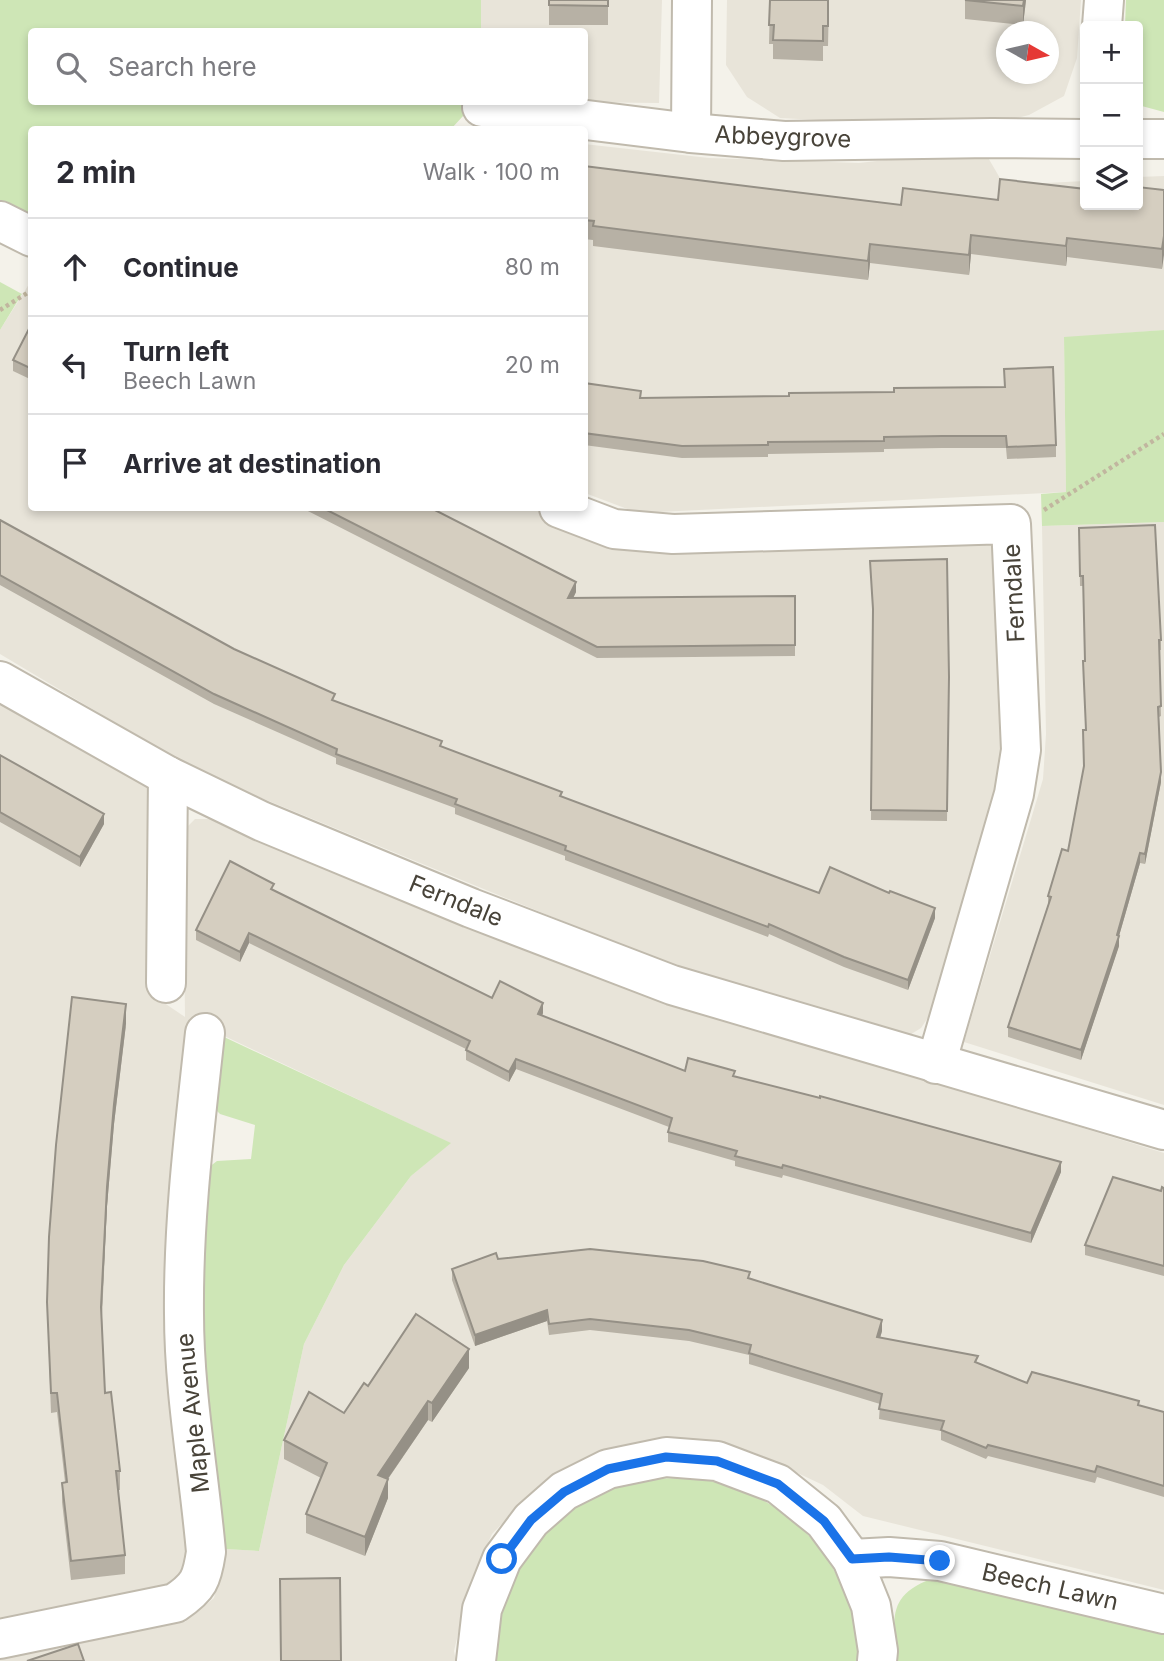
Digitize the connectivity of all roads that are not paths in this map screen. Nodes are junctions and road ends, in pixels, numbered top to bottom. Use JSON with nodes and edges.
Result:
{"nodes":[{"id":1,"x":692,"y":0,"type":"edge"},
{"id":2,"x":1104,"y":0,"type":"edge"},
{"id":3,"x":1102,"y":21,"type":"edge"},
{"id":4,"x":482,"y":107,"type":"dead end"},
{"id":5,"x":691,"y":133,"type":"junction"},
{"id":6,"x":1080,"y":139,"type":"edge"},
{"id":7,"x":1143,"y":139,"type":"edge"},
{"id":8,"x":1164,"y":139,"type":"edge"},
{"id":9,"x":0,"y":221,"type":"edge"},
{"id":10,"x":28,"y":235,"type":"edge"},
{"id":11,"x":567,"y":511,"type":"edge"},
{"id":12,"x":0,"y":681,"type":"edge"},
{"id":13,"x":168,"y":776,"type":"junction"},
{"id":14,"x":166,"y":983,"type":"dead end"},
{"id":15,"x":205,"y":1033,"type":"dead end"},
{"id":16,"x":936,"y":1063,"type":"junction"},
{"id":17,"x":1164,"y":1130,"type":"edge"},
{"id":18,"x":852,"y":1559,"type":"junction"},
{"id":19,"x":1164,"y":1614,"type":"edge"},
{"id":20,"x":0,"y":1639,"type":"edge"},
{"id":21,"x":476,"y":1661,"type":"edge"},
{"id":22,"x":877,"y":1661,"type":"edge"}],
"edges":[{"from":1,"to":5,"type":"street"},
{"from":2,"to":3,"type":"street"},
{"from":4,"to":5,"type":"street","name":"Abbeygrove"},
{"from":5,"to":6,"type":"street","name":"Abbeygrove"},
{"from":7,"to":8,"type":"street"},
{"from":9,"to":10,"type":"street"},
{"from":11,"to":16,"type":"street","name":"Ferndale"},
{"from":12,"to":13,"type":"street","name":"Ferndale"},
{"from":13,"to":14,"type":"street"},
{"from":13,"to":16,"type":"street","name":"Ferndale"},
{"from":15,"to":20,"type":"street","name":"Maple Avenue"},
{"from":16,"to":17,"type":"street","name":"Ferndale"},
{"from":18,"to":19,"type":"street","name":"Beech Lawn"},
{"from":18,"to":21,"type":"street"},
{"from":18,"to":22,"type":"street"}]}
